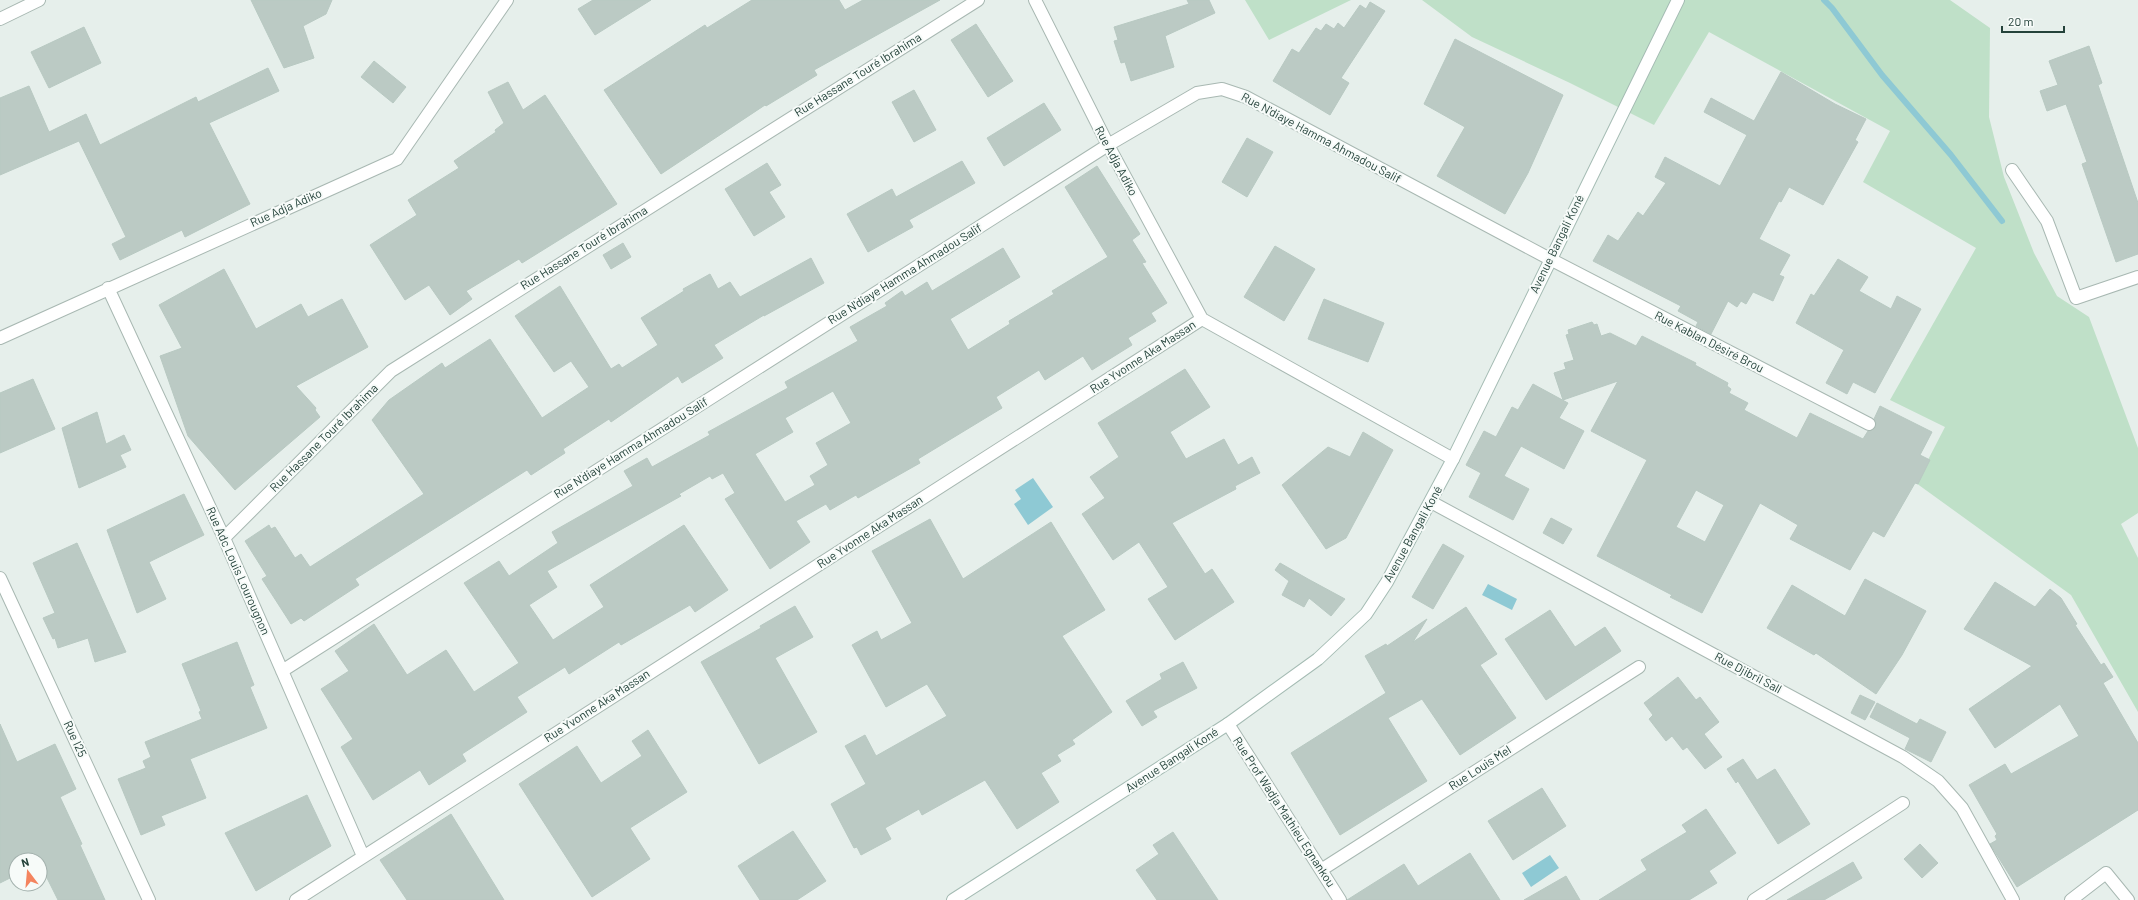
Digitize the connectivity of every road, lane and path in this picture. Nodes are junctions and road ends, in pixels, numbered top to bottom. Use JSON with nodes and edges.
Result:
{"nodes":[{"id":1,"x":39,"y":0,"type":"edge"},
{"id":2,"x":506,"y":0,"type":"edge"},
{"id":3,"x":978,"y":0,"type":"edge"},
{"id":4,"x":1035,"y":0,"type":"edge"},
{"id":5,"x":1678,"y":0,"type":"edge"},
{"id":6,"x":0,"y":19,"type":"edge"},
{"id":7,"x":1108,"y":145,"type":"junction"},
{"id":8,"x":2012,"y":170,"type":"dead end"},
{"id":9,"x":1550,"y":259,"type":"junction"},
{"id":10,"x":2138,"y":277,"type":"edge"},
{"id":11,"x":108,"y":288,"type":"junction"},
{"id":12,"x":1202,"y":319,"type":"junction"},
{"id":13,"x":0,"y":338,"type":"edge"},
{"id":14,"x":1869,"y":424,"type":"dead end"},
{"id":15,"x":1453,"y":459,"type":"junction"},
{"id":16,"x":1431,"y":502,"type":"junction"},
{"id":17,"x":224,"y":538,"type":"junction"},
{"id":18,"x":0,"y":578,"type":"edge"},
{"id":19,"x":1639,"y":667,"type":"dead end"},
{"id":20,"x":282,"y":671,"type":"junction"},
{"id":21,"x":1228,"y":724,"type":"junction"},
{"id":22,"x":1903,"y":803,"type":"dead end"},
{"id":23,"x":363,"y":856,"type":"junction"},
{"id":24,"x":1322,"y":870,"type":"junction"},
{"id":25,"x":149,"y":900,"type":"edge"},
{"id":26,"x":296,"y":900,"type":"edge"},
{"id":27,"x":953,"y":900,"type":"edge"},
{"id":28,"x":1340,"y":900,"type":"edge"},
{"id":29,"x":1754,"y":900,"type":"edge"},
{"id":30,"x":2013,"y":900,"type":"edge"},
{"id":31,"x":2071,"y":900,"type":"edge"},
{"id":32,"x":2128,"y":900,"type":"edge"}],
"edges":[{"from":1,"to":6,"type":"street"},
{"from":2,"to":11,"type":"street","name":"Rue Adja Adiko"},
{"from":3,"to":17,"type":"street","name":"Rue Hassane Touré Ibrahima"},
{"from":4,"to":7,"type":"street","name":"Rue Adja Adiko"},
{"from":5,"to":9,"type":"street","name":"Avenue Bangali Koné"},
{"from":7,"to":9,"type":"street","name":"Rue N'diaye Hamma Ahmadou Salif"},
{"from":7,"to":12,"type":"street","name":"Rue Adja Adiko"},
{"from":7,"to":20,"type":"street","name":"Rue N'diaye Hamma Ahmadou Salif"},
{"from":8,"to":10,"type":"street"},
{"from":9,"to":14,"type":"street","name":"Rue Kablan Désiré Brou"},
{"from":9,"to":15,"type":"street","name":"Avenue Bangali Koné"},
{"from":11,"to":13,"type":"street","name":"Rue Adja Adiko"},
{"from":11,"to":17,"type":"street","name":"Rue Adc Louis Lourougnon"},
{"from":12,"to":15,"type":"street","name":"Rue Yvonne Aka Massan"},
{"from":12,"to":23,"type":"street","name":"Rue Yvonne Aka Massan"},
{"from":15,"to":16,"type":"street","name":"Avenue Bangali Koné"},
{"from":16,"to":21,"type":"street","name":"Avenue Bangali Koné"},
{"from":16,"to":30,"type":"street","name":"Rue Djibril Sall"},
{"from":17,"to":20,"type":"street","name":"Rue Adc Louis Lourougnon"},
{"from":18,"to":25,"type":"street","name":"Rue I25"},
{"from":19,"to":24,"type":"street","name":"Rue Louis Mel"},
{"from":20,"to":23,"type":"street","name":"Rue Adc Louis Lourougnon"},
{"from":21,"to":24,"type":"street","name":"Rue Prof Wadja Mathieu Egnankou"},
{"from":21,"to":27,"type":"street","name":"Avenue Bangali Koné"},
{"from":22,"to":29,"type":"street"},
{"from":23,"to":26,"type":"street","name":"Rue Yvonne Aka Massan"},
{"from":24,"to":28,"type":"street","name":"Rue Prof Wadja Mathieu Egnankou"},
{"from":31,"to":32,"type":"street"}]}
